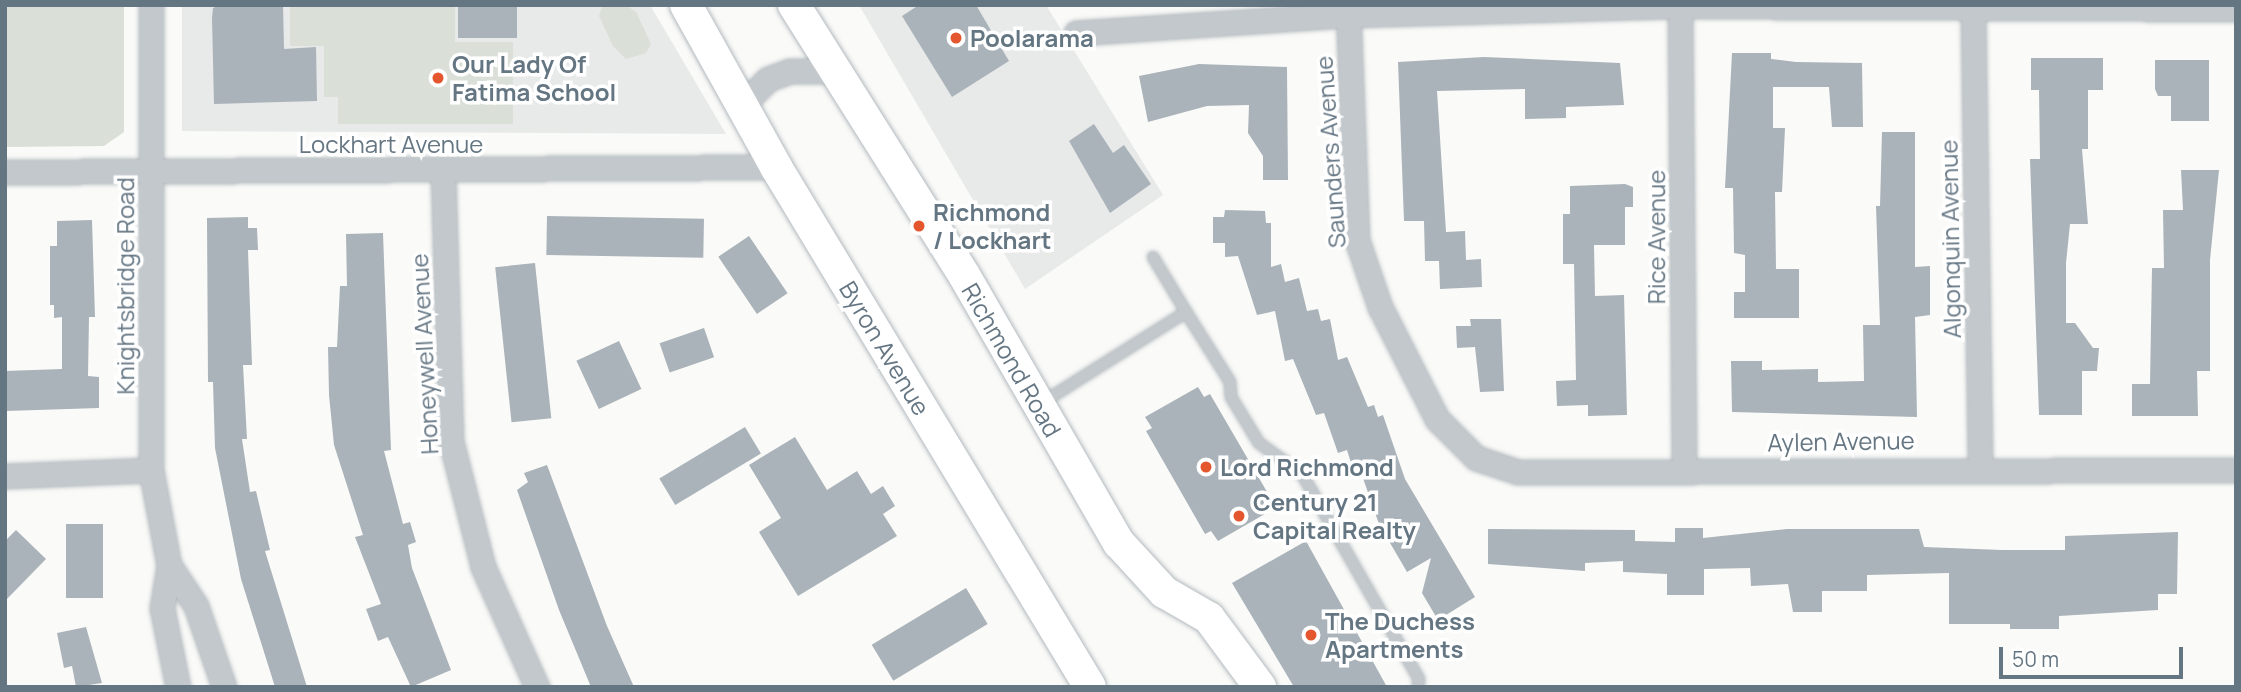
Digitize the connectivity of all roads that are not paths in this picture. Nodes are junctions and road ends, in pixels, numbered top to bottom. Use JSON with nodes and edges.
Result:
{"nodes":[{"id":1,"x":151,"y":5,"type":"edge"},
{"id":2,"x":686,"y":5,"type":"edge"},
{"id":3,"x":794,"y":5,"type":"edge"},
{"id":4,"x":1680,"y":6,"type":"edge"},
{"id":5,"x":2236,"y":9,"type":"edge"},
{"id":6,"x":1349,"y":10,"type":"edge"},
{"id":7,"x":1973,"y":10,"type":"junction"},
{"id":8,"x":1076,"y":33,"type":"dead end"},
{"id":9,"x":835,"y":71,"type":"junction"},
{"id":10,"x":743,"y":104,"type":"junction"},
{"id":11,"x":776,"y":167,"type":"junction"},
{"id":12,"x":151,"y":170,"type":"junction"},
{"id":13,"x":443,"y":170,"type":"junction"},
{"id":14,"x":5,"y":173,"type":"edge"},
{"id":15,"x":1153,"y":257,"type":"dead end"},
{"id":16,"x":1186,"y":312,"type":"junction"},
{"id":17,"x":1037,"y":405,"type":"junction"},
{"id":18,"x":1456,"y":441,"type":"joint"},
{"id":19,"x":1980,"y":466,"type":"junction"},
{"id":20,"x":1684,"y":469,"type":"junction"},
{"id":21,"x":151,"y":470,"type":"junction"},
{"id":22,"x":2236,"y":470,"type":"edge"},
{"id":23,"x":5,"y":476,"type":"edge"},
{"id":24,"x":169,"y":565,"type":"junction"},
{"id":25,"x":178,"y":687,"type":"edge"},
{"id":26,"x":224,"y":687,"type":"edge"},
{"id":27,"x":537,"y":687,"type":"edge"},
{"id":28,"x":1090,"y":687,"type":"edge"},
{"id":29,"x":1260,"y":687,"type":"edge"},
{"id":30,"x":1418,"y":687,"type":"edge"}],
"edges":[{"from":1,"to":12,"type":"street","name":"Knightsbridge Road"},
{"from":2,"to":10,"type":"main road","name":"Byron Avenue"},
{"from":3,"to":9,"type":"main road","name":"Richmond Road"},
{"from":4,"to":6,"type":"street"},
{"from":4,"to":7,"type":"street"},
{"from":4,"to":20,"type":"street","name":"Rice Avenue"},
{"from":5,"to":7,"type":"street"},
{"from":6,"to":8,"type":"street"},
{"from":6,"to":18,"type":"street","name":"Saunders Avenue"},
{"from":7,"to":19,"type":"street","name":"Algonquin Avenue"},
{"from":9,"to":10,"type":"street"},
{"from":9,"to":17,"type":"main road","name":"Richmond Road"},
{"from":10,"to":11,"type":"main road","name":"Byron Avenue"},
{"from":11,"to":13,"type":"street","name":"Lockhart Avenue"},
{"from":11,"to":28,"type":"main road","name":"Byron Avenue"},
{"from":12,"to":13,"type":"street","name":"Lockhart Avenue"},
{"from":12,"to":14,"type":"street","name":"Lockhart Avenue"},
{"from":12,"to":21,"type":"street","name":"Knightsbridge Road"},
{"from":13,"to":27,"type":"street","name":"Honeywell Avenue"},
{"from":15,"to":16,"type":"lane"},
{"from":16,"to":17,"type":"lane"},
{"from":16,"to":30,"type":"lane"},
{"from":17,"to":29,"type":"main road","name":"Richmond Road"},
{"from":18,"to":20,"type":"street","name":"Aylen Avenue"},
{"from":19,"to":20,"type":"street","name":"Aylen Avenue"},
{"from":19,"to":22,"type":"street","name":"Aylen Avenue"},
{"from":21,"to":23,"type":"street"},
{"from":21,"to":24,"type":"street","name":"Knightsbridge Road"},
{"from":24,"to":25,"type":"street","name":"Knightsbridge Road"},
{"from":24,"to":26,"type":"street","name":"Knightsbridge Road"}]}
